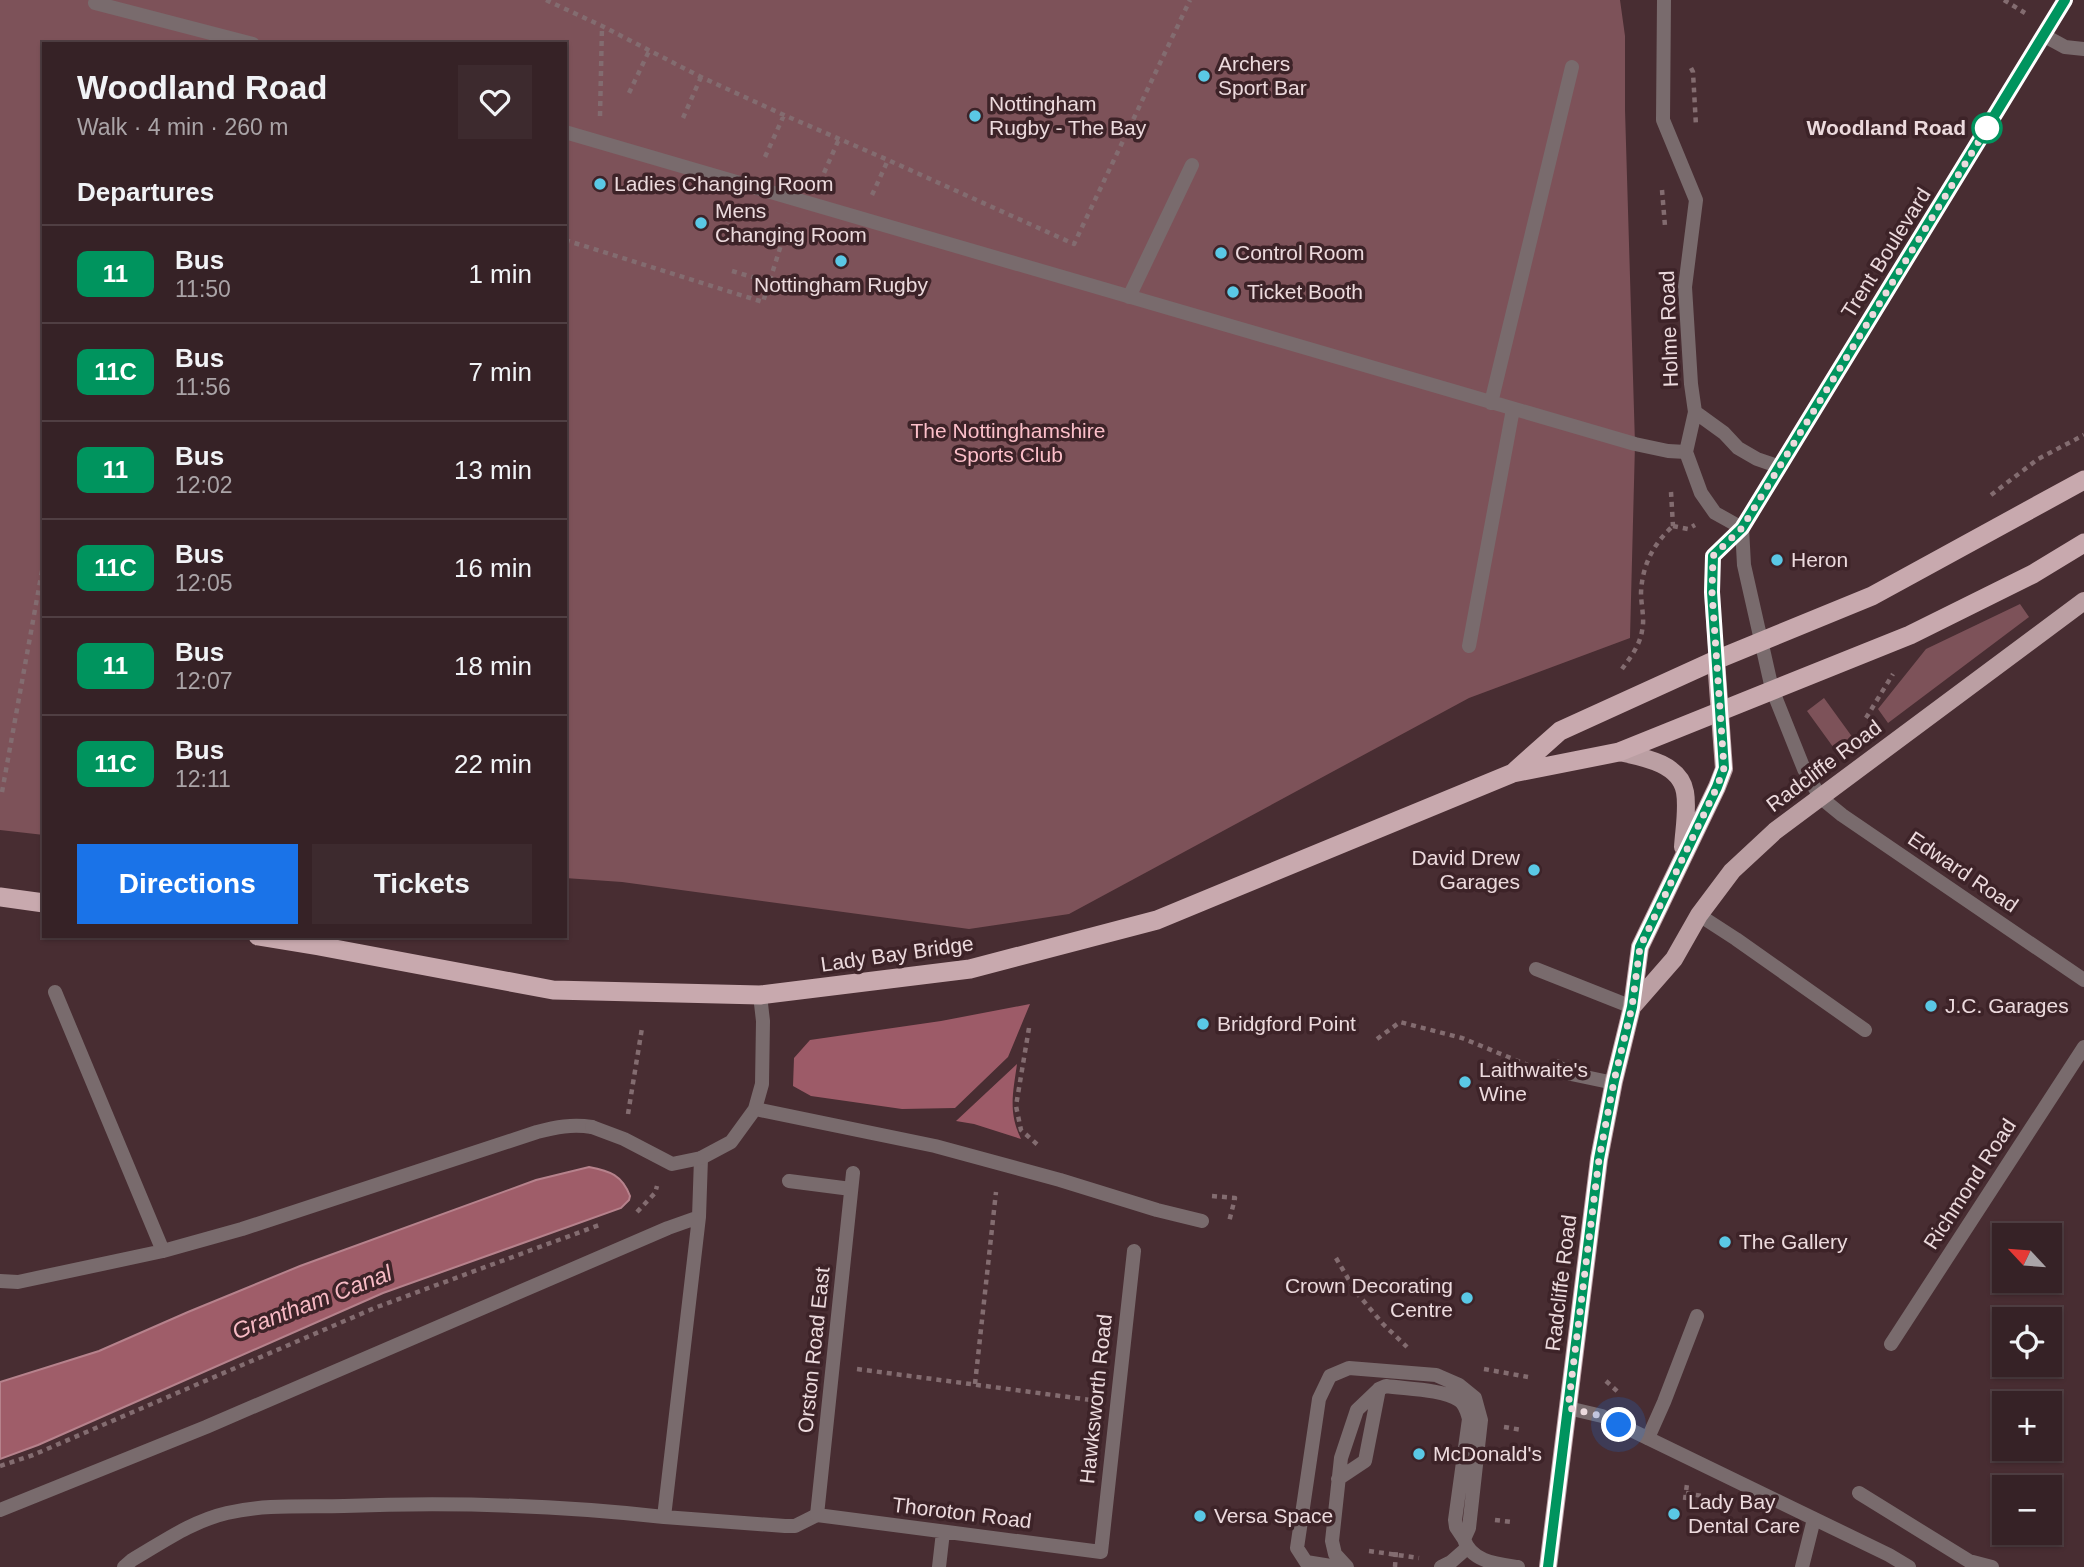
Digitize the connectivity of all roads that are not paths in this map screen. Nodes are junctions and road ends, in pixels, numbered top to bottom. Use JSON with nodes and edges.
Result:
{"nodes":[{"id":1,"x":1664,"y":0,"type":"edge"},
{"id":2,"x":2065,"y":0,"type":"edge"},
{"id":3,"x":95,"y":4,"type":"dead end"},
{"id":4,"x":2043,"y":35,"type":"junction"},
{"id":5,"x":245,"y":42,"type":"edge"},
{"id":6,"x":2084,"y":49,"type":"edge"},
{"id":7,"x":1572,"y":67,"type":"dead end"},
{"id":8,"x":567,"y":133,"type":"edge"},
{"id":9,"x":1192,"y":165,"type":"dead end"},
{"id":10,"x":1129,"y":297,"type":"junction"},
{"id":11,"x":1492,"y":402,"type":"junction"},
{"id":12,"x":1513,"y":409,"type":"junction"},
{"id":13,"x":1695,"y":412,"type":"junction"},
{"id":14,"x":1686,"y":452,"type":"junction"},
{"id":15,"x":1780,"y":467,"type":"junction"},
{"id":16,"x":2084,"y":480,"type":"edge"},
{"id":17,"x":1742,"y":528,"type":"junction"},
{"id":18,"x":2084,"y":543,"type":"edge"},
{"id":19,"x":2084,"y":601,"type":"edge"},
{"id":20,"x":1762,"y":642,"type":"junction"},
{"id":21,"x":1469,"y":646,"type":"dead end"},
{"id":22,"x":1716,"y":660,"type":"junction"},
{"id":23,"x":1772,"y":689,"type":"junction"},
{"id":24,"x":1720,"y":710,"type":"junction"},
{"id":25,"x":1619,"y":752,"type":"junction"},
{"id":26,"x":1513,"y":773,"type":"junction"},
{"id":27,"x":1820,"y":797,"type":"junction"},
{"id":28,"x":1683,"y":858,"type":"junction"},
{"id":29,"x":0,"y":897,"type":"edge"},
{"id":30,"x":42,"y":903,"type":"edge"},
{"id":31,"x":1699,"y":915,"type":"junction"},
{"id":32,"x":270,"y":938,"type":"edge"},
{"id":33,"x":1536,"y":969,"type":"dead end"},
{"id":34,"x":2084,"y":979,"type":"edge"},
{"id":35,"x":55,"y":992,"type":"dead end"},
{"id":36,"x":760,"y":995,"type":"junction"},
{"id":37,"x":1632,"y":1007,"type":"junction"},
{"id":38,"x":1864,"y":1030,"type":"dead end"},
{"id":39,"x":2084,"y":1047,"type":"edge"},
{"id":40,"x":1556,"y":1066,"type":"dead end"},
{"id":41,"x":1614,"y":1083,"type":"junction"},
{"id":42,"x":755,"y":1109,"type":"junction"},
{"id":43,"x":701,"y":1158,"type":"junction"},
{"id":44,"x":853,"y":1173,"type":"dead end"},
{"id":45,"x":789,"y":1181,"type":"dead end"},
{"id":46,"x":851,"y":1189,"type":"junction"},
{"id":47,"x":699,"y":1217,"type":"junction"},
{"id":48,"x":1202,"y":1221,"type":"dead end"},
{"id":49,"x":163,"y":1251,"type":"junction"},
{"id":50,"x":1134,"y":1251,"type":"dead end"},
{"id":51,"x":0,"y":1281,"type":"edge"},
{"id":52,"x":1697,"y":1316,"type":"dead end"},
{"id":53,"x":1891,"y":1344,"type":"dead end"},
{"id":54,"x":1379,"y":1389,"type":"junction"},
{"id":55,"x":1568,"y":1408,"type":"junction"},
{"id":56,"x":1647,"y":1438,"type":"junction"},
{"id":57,"x":1338,"y":1479,"type":"junction"},
{"id":58,"x":1859,"y":1493,"type":"dead end"},
{"id":59,"x":0,"y":1510,"type":"edge"},
{"id":60,"x":817,"y":1515,"type":"junction"},
{"id":61,"x":664,"y":1517,"type":"junction"},
{"id":62,"x":1814,"y":1519,"type":"junction"},
{"id":63,"x":943,"y":1532,"type":"junction"},
{"id":64,"x":1465,"y":1544,"type":"junction"},
{"id":65,"x":1101,"y":1552,"type":"joint"},
{"id":66,"x":124,"y":1567,"type":"edge"},
{"id":67,"x":939,"y":1567,"type":"edge"},
{"id":68,"x":1337,"y":1567,"type":"edge"},
{"id":69,"x":1347,"y":1567,"type":"edge"},
{"id":70,"x":1441,"y":1567,"type":"edge"},
{"id":71,"x":1518,"y":1567,"type":"edge"},
{"id":72,"x":1548,"y":1567,"type":"edge"},
{"id":73,"x":1802,"y":1567,"type":"edge"},
{"id":74,"x":1909,"y":1567,"type":"edge"},
{"id":75,"x":1992,"y":1567,"type":"edge"}],
"edges":[{"from":1,"to":13,"type":"street","name":"Holme Road"},
{"from":2,"to":4,"type":"street","name":"Trent Boulevard"},
{"from":3,"to":5,"type":"street"},
{"from":4,"to":6,"type":"street"},
{"from":4,"to":15,"type":"street","name":"Trent Boulevard"},
{"from":7,"to":11,"type":"street"},
{"from":8,"to":10,"type":"street"},
{"from":9,"to":10,"type":"street"},
{"from":10,"to":11,"type":"street"},
{"from":11,"to":12,"type":"street"},
{"from":12,"to":14,"type":"street"},
{"from":12,"to":21,"type":"street"},
{"from":13,"to":14,"type":"street","name":"Holme Road"},
{"from":13,"to":15,"type":"street","name":"Holme Road"},
{"from":14,"to":17,"type":"street"},
{"from":15,"to":17,"type":"street","name":"Trent Boulevard"},
{"from":16,"to":20,"type":"highway"},
{"from":17,"to":20,"type":"street"},
{"from":17,"to":22,"type":"street","name":"Trent Boulevard"},
{"from":18,"to":23,"type":"highway"},
{"from":19,"to":27,"type":"main road","name":"Radcliffe Road"},
{"from":20,"to":22,"type":"highway","name":"Lady Bay Bridge"},
{"from":20,"to":23,"type":"street"},
{"from":22,"to":24,"type":"main road","name":"Radcliffe Road"},
{"from":22,"to":26,"type":"highway","name":"Lady Bay Bridge"},
{"from":23,"to":24,"type":"highway","name":"Lady Bay Bridge"},
{"from":23,"to":27,"type":"street"},
{"from":24,"to":25,"type":"highway","name":"Lady Bay Bridge"},
{"from":24,"to":28,"type":"main road","name":"Radcliffe Road"},
{"from":25,"to":26,"type":"highway","name":"Lady Bay Bridge"},
{"from":25,"to":28,"type":"main road","name":"Radcliffe Road"},
{"from":26,"to":36,"type":"highway","name":"Lady Bay Bridge"},
{"from":27,"to":31,"type":"main road","name":"Radcliffe Road"},
{"from":27,"to":34,"type":"street","name":"Edward Road"},
{"from":28,"to":37,"type":"main road","name":"Radcliffe Road"},
{"from":29,"to":30,"type":"highway"},
{"from":31,"to":37,"type":"main road","name":"Radcliffe Road"},
{"from":31,"to":38,"type":"street"},
{"from":32,"to":36,"type":"highway","name":"Lady Bay Bridge"},
{"from":33,"to":37,"type":"street"},
{"from":35,"to":49,"type":"street"},
{"from":36,"to":42,"type":"street"},
{"from":37,"to":41,"type":"main road","name":"Radcliffe Road"},
{"from":39,"to":53,"type":"street","name":"Richmond Road"},
{"from":40,"to":41,"type":"street"},
{"from":41,"to":55,"type":"main road","name":"Radcliffe Road"},
{"from":42,"to":43,"type":"street"},
{"from":42,"to":48,"type":"street"},
{"from":43,"to":47,"type":"street"},
{"from":43,"to":49,"type":"street"},
{"from":44,"to":46,"type":"street","name":"Orston Road East"},
{"from":45,"to":46,"type":"street"},
{"from":46,"to":60,"type":"street","name":"Orston Road East"},
{"from":47,"to":59,"type":"street"},
{"from":47,"to":61,"type":"street"},
{"from":49,"to":51,"type":"street"},
{"from":50,"to":65,"type":"street","name":"Hawksworth Road"},
{"from":52,"to":56,"type":"street"},
{"from":54,"to":57,"type":"street"},
{"from":54,"to":57,"type":"street"},
{"from":54,"to":64,"type":"street"},
{"from":55,"to":56,"type":"street"},
{"from":55,"to":72,"type":"main road","name":"Radcliffe Road"},
{"from":56,"to":62,"type":"street"},
{"from":57,"to":69,"type":"street"},
{"from":58,"to":75,"type":"street"},
{"from":60,"to":61,"type":"street"},
{"from":60,"to":63,"type":"street","name":"Thoroton Road"},
{"from":61,"to":66,"type":"street"},
{"from":62,"to":73,"type":"street"},
{"from":62,"to":74,"type":"street"},
{"from":63,"to":65,"type":"street","name":"Thoroton Road"},
{"from":63,"to":67,"type":"street"},
{"from":64,"to":68,"type":"street"},
{"from":64,"to":70,"type":"street"},
{"from":64,"to":71,"type":"street"}]}
